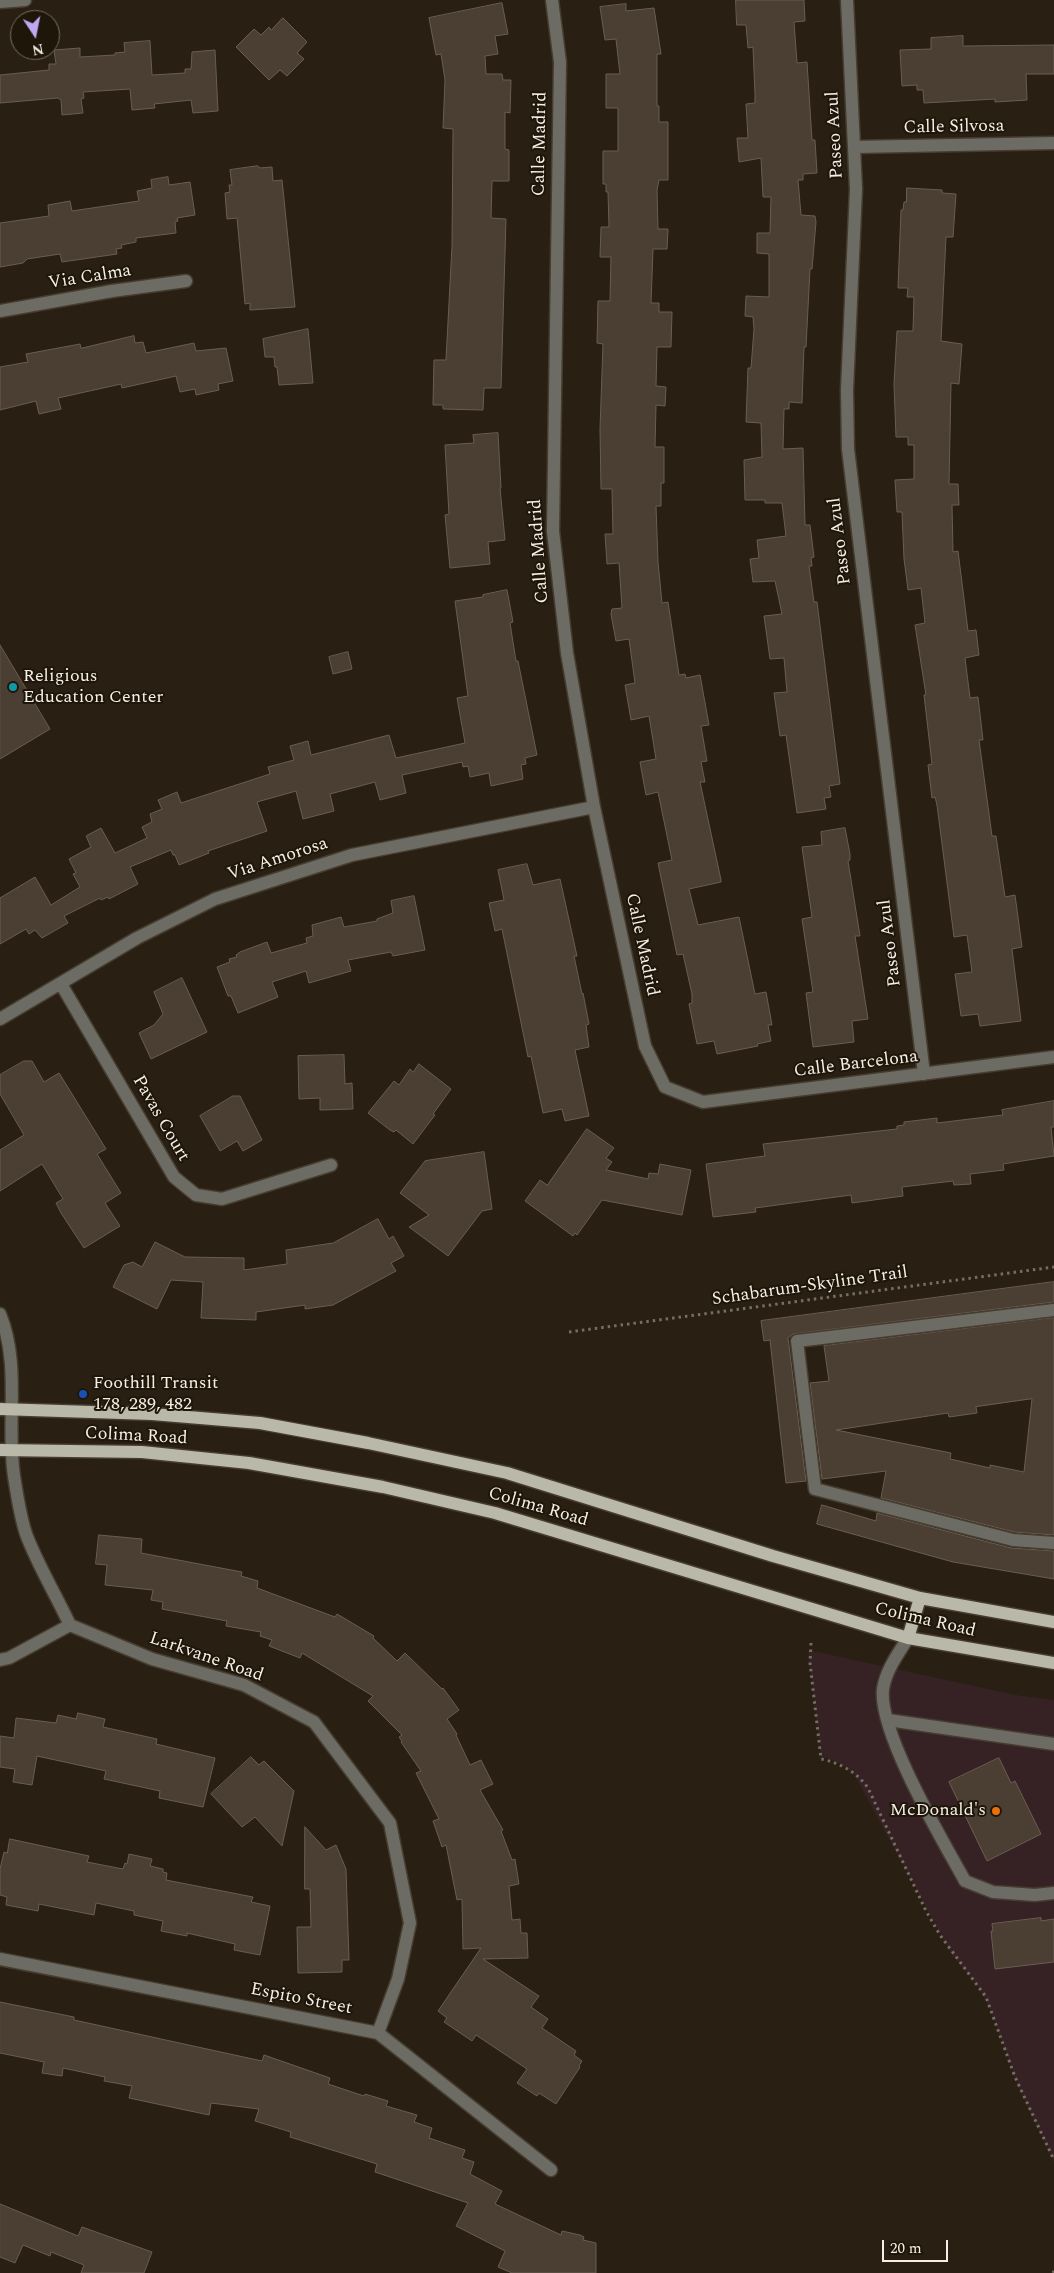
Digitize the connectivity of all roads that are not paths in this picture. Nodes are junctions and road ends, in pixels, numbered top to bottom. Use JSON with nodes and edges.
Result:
{"nodes":[{"id":1,"x":25,"y":0,"type":"edge"},
{"id":2,"x":552,"y":0,"type":"edge"},
{"id":3,"x":847,"y":0,"type":"edge"},
{"id":4,"x":0,"y":2,"type":"edge"},
{"id":5,"x":1054,"y":143,"type":"edge"},
{"id":6,"x":855,"y":147,"type":"junction"},
{"id":7,"x":186,"y":281,"type":"dead end"},
{"id":8,"x":0,"y":310,"type":"edge"},
{"id":9,"x":594,"y":807,"type":"junction"},
{"id":10,"x":60,"y":984,"type":"junction"},
{"id":11,"x":0,"y":1019,"type":"edge"},
{"id":12,"x":1054,"y":1057,"type":"edge"},
{"id":13,"x":924,"y":1074,"type":"junction"},
{"id":14,"x":664,"y":1086,"type":"joint"},
{"id":15,"x":331,"y":1165,"type":"dead end"},
{"id":16,"x":1054,"y":1310,"type":"edge"},
{"id":17,"x":0,"y":1314,"type":"edge"},
{"id":18,"x":5,"y":1410,"type":"edge"},
{"id":19,"x":6,"y":1450,"type":"edge"},
{"id":20,"x":1054,"y":1543,"type":"edge"},
{"id":21,"x":920,"y":1598,"type":"junction"},
{"id":22,"x":1054,"y":1622,"type":"edge"},
{"id":23,"x":70,"y":1625,"type":"junction"},
{"id":24,"x":908,"y":1638,"type":"junction"},
{"id":25,"x":0,"y":1660,"type":"edge"},
{"id":26,"x":1054,"y":1663,"type":"edge"},
{"id":27,"x":888,"y":1720,"type":"junction"},
{"id":28,"x":1054,"y":1744,"type":"edge"},
{"id":29,"x":1054,"y":1893,"type":"edge"},
{"id":30,"x":0,"y":1959,"type":"edge"},
{"id":31,"x":378,"y":2033,"type":"junction"},
{"id":32,"x":551,"y":2170,"type":"dead end"}],
"edges":[{"from":1,"to":4,"type":"street"},
{"from":2,"to":9,"type":"street","name":"Calle Madrid"},
{"from":3,"to":6,"type":"street","name":"Paseo Azul"},
{"from":5,"to":6,"type":"street","name":"Calle Silvosa"},
{"from":6,"to":13,"type":"street","name":"Paseo Azul"},
{"from":7,"to":8,"type":"street","name":"Via Calma"},
{"from":9,"to":10,"type":"street","name":"Via Amorosa"},
{"from":9,"to":14,"type":"street","name":"Calle Madrid"},
{"from":10,"to":11,"type":"street","name":"Via Amorosa"},
{"from":10,"to":15,"type":"street","name":"Pavas Court"},
{"from":12,"to":13,"type":"street","name":"Calle Barcelona"},
{"from":13,"to":14,"type":"street","name":"Calle Barcelona"},
{"from":16,"to":20,"type":"street"},
{"from":17,"to":18,"type":"street"},
{"from":18,"to":19,"type":"street"},
{"from":18,"to":21,"type":"main road","name":"Colima Road"},
{"from":19,"to":23,"type":"street"},
{"from":19,"to":24,"type":"main road","name":"Colima Road"},
{"from":21,"to":22,"type":"main road","name":"Colima Road"},
{"from":21,"to":24,"type":"main road"},
{"from":23,"to":25,"type":"street"},
{"from":23,"to":31,"type":"street","name":"Larkvane Road"},
{"from":24,"to":26,"type":"main road","name":"Colima Road"},
{"from":24,"to":27,"type":"street"},
{"from":27,"to":28,"type":"street"},
{"from":27,"to":29,"type":"street"},
{"from":30,"to":31,"type":"street","name":"Espito Street"},
{"from":31,"to":32,"type":"street","name":"Espito Street"}]}
